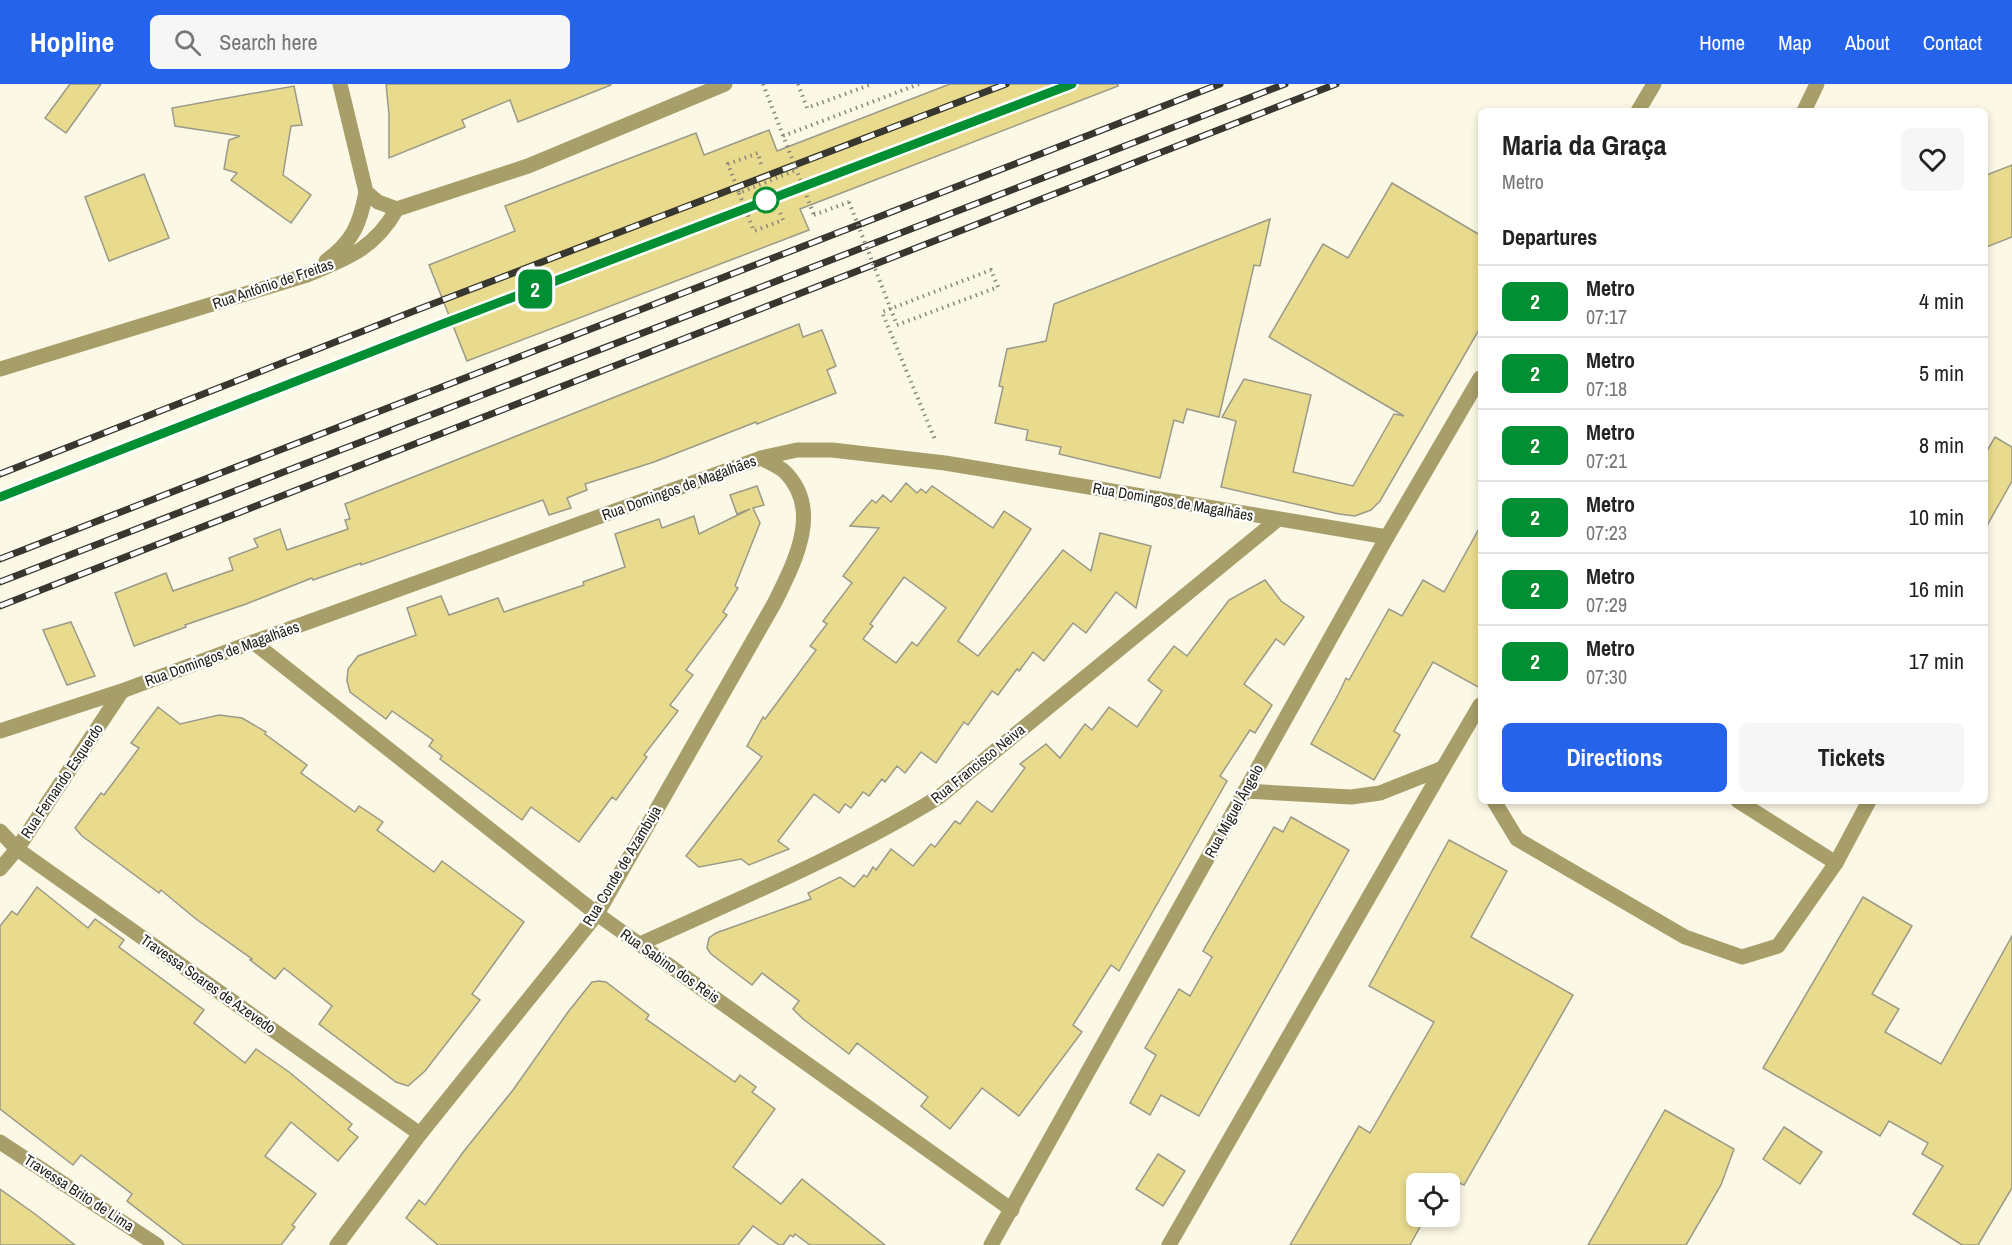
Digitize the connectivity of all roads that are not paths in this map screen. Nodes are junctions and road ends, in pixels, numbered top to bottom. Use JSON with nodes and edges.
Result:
{"nodes":[{"id":1,"x":339,"y":84,"type":"edge"},
{"id":2,"x":725,"y":84,"type":"edge"},
{"id":3,"x":1654,"y":84,"type":"edge"},
{"id":4,"x":1817,"y":84,"type":"edge"},
{"id":5,"x":1640,"y":108,"type":"edge"},
{"id":6,"x":1805,"y":108,"type":"edge"},
{"id":7,"x":366,"y":192,"type":"junction"},
{"id":8,"x":398,"y":209,"type":"junction"},
{"id":9,"x":308,"y":275,"type":"junction"},
{"id":10,"x":0,"y":369,"type":"edge"},
{"id":11,"x":1478,"y":381,"type":"edge"},
{"id":12,"x":761,"y":459,"type":"junction"},
{"id":13,"x":1276,"y":520,"type":"junction"},
{"id":14,"x":1387,"y":537,"type":"junction"},
{"id":15,"x":253,"y":642,"type":"junction"},
{"id":16,"x":122,"y":691,"type":"junction"},
{"id":17,"x":1478,"y":715,"type":"edge"},
{"id":18,"x":0,"y":731,"type":"edge"},
{"id":19,"x":1443,"y":768,"type":"junction"},
{"id":20,"x":1245,"y":791,"type":"junction"},
{"id":21,"x":1496,"y":804,"type":"edge"},
{"id":22,"x":1743,"y":804,"type":"edge"},
{"id":23,"x":1867,"y":804,"type":"edge"},
{"id":24,"x":0,"y":831,"type":"edge"},
{"id":25,"x":17,"y":849,"type":"junction"},
{"id":26,"x":1836,"y":863,"type":"junction"},
{"id":27,"x":0,"y":869,"type":"edge"},
{"id":28,"x":597,"y":914,"type":"junction"},
{"id":29,"x":640,"y":944,"type":"junction"},
{"id":30,"x":420,"y":1134,"type":"junction"},
{"id":31,"x":0,"y":1142,"type":"edge"},
{"id":32,"x":1012,"y":1210,"type":"junction"},
{"id":33,"x":157,"y":1245,"type":"edge"},
{"id":34,"x":337,"y":1245,"type":"edge"},
{"id":35,"x":991,"y":1245,"type":"edge"},
{"id":36,"x":1169,"y":1245,"type":"edge"}],
"edges":[{"from":1,"to":7,"type":"street"},
{"from":2,"to":8,"type":"street"},
{"from":3,"to":5,"type":"street"},
{"from":4,"to":6,"type":"street"},
{"from":7,"to":8,"type":"street"},
{"from":7,"to":9,"type":"street"},
{"from":8,"to":9,"type":"street","name":"Rua Antônio de Freitas"},
{"from":9,"to":10,"type":"street","name":"Rua Antônio de Freitas"},
{"from":11,"to":14,"type":"street","name":"Rua Miguel Ângelo"},
{"from":12,"to":13,"type":"street","name":"Rua Domingos de Magalhães"},
{"from":12,"to":15,"type":"street","name":"Rua Domingos de Magalhães"},
{"from":12,"to":28,"type":"street","name":"Rua Conde de Azambuja"},
{"from":13,"to":14,"type":"street","name":"Rua Domingos de Magalhães"},
{"from":13,"to":29,"type":"street","name":"Rua Francisco Neiva"},
{"from":14,"to":20,"type":"street","name":"Rua Miguel Ângelo"},
{"from":15,"to":16,"type":"street","name":"Rua Domingos de Magalhães"},
{"from":15,"to":28,"type":"street","name":"Rua Sabino dos Reis"},
{"from":16,"to":18,"type":"street","name":"Rua Domingos de Magalhães"},
{"from":16,"to":25,"type":"street","name":"Rua Fernando Esquerdo"},
{"from":17,"to":19,"type":"street"},
{"from":19,"to":20,"type":"street"},
{"from":19,"to":36,"type":"street"},
{"from":20,"to":32,"type":"street","name":"Rua Miguel Ângelo"},
{"from":21,"to":26,"type":"street"},
{"from":22,"to":26,"type":"street"},
{"from":23,"to":26,"type":"street"},
{"from":24,"to":25,"type":"street","name":"Travessa Soares de Azevedo"},
{"from":25,"to":27,"type":"street","name":"Rua Fernando Esquerdo"},
{"from":25,"to":30,"type":"street","name":"Travessa Soares de Azevedo"},
{"from":28,"to":29,"type":"street","name":"Rua Sabino dos Reis"},
{"from":28,"to":30,"type":"street","name":"Rua Conde de Azambuja"},
{"from":29,"to":32,"type":"street","name":"Rua Sabino dos Reis"},
{"from":30,"to":34,"type":"street","name":"Rua Conde de Azambuja"},
{"from":31,"to":33,"type":"street","name":"Travessa Brito de Lima"},
{"from":32,"to":35,"type":"street","name":"Rua Miguel Ângelo"}]}
